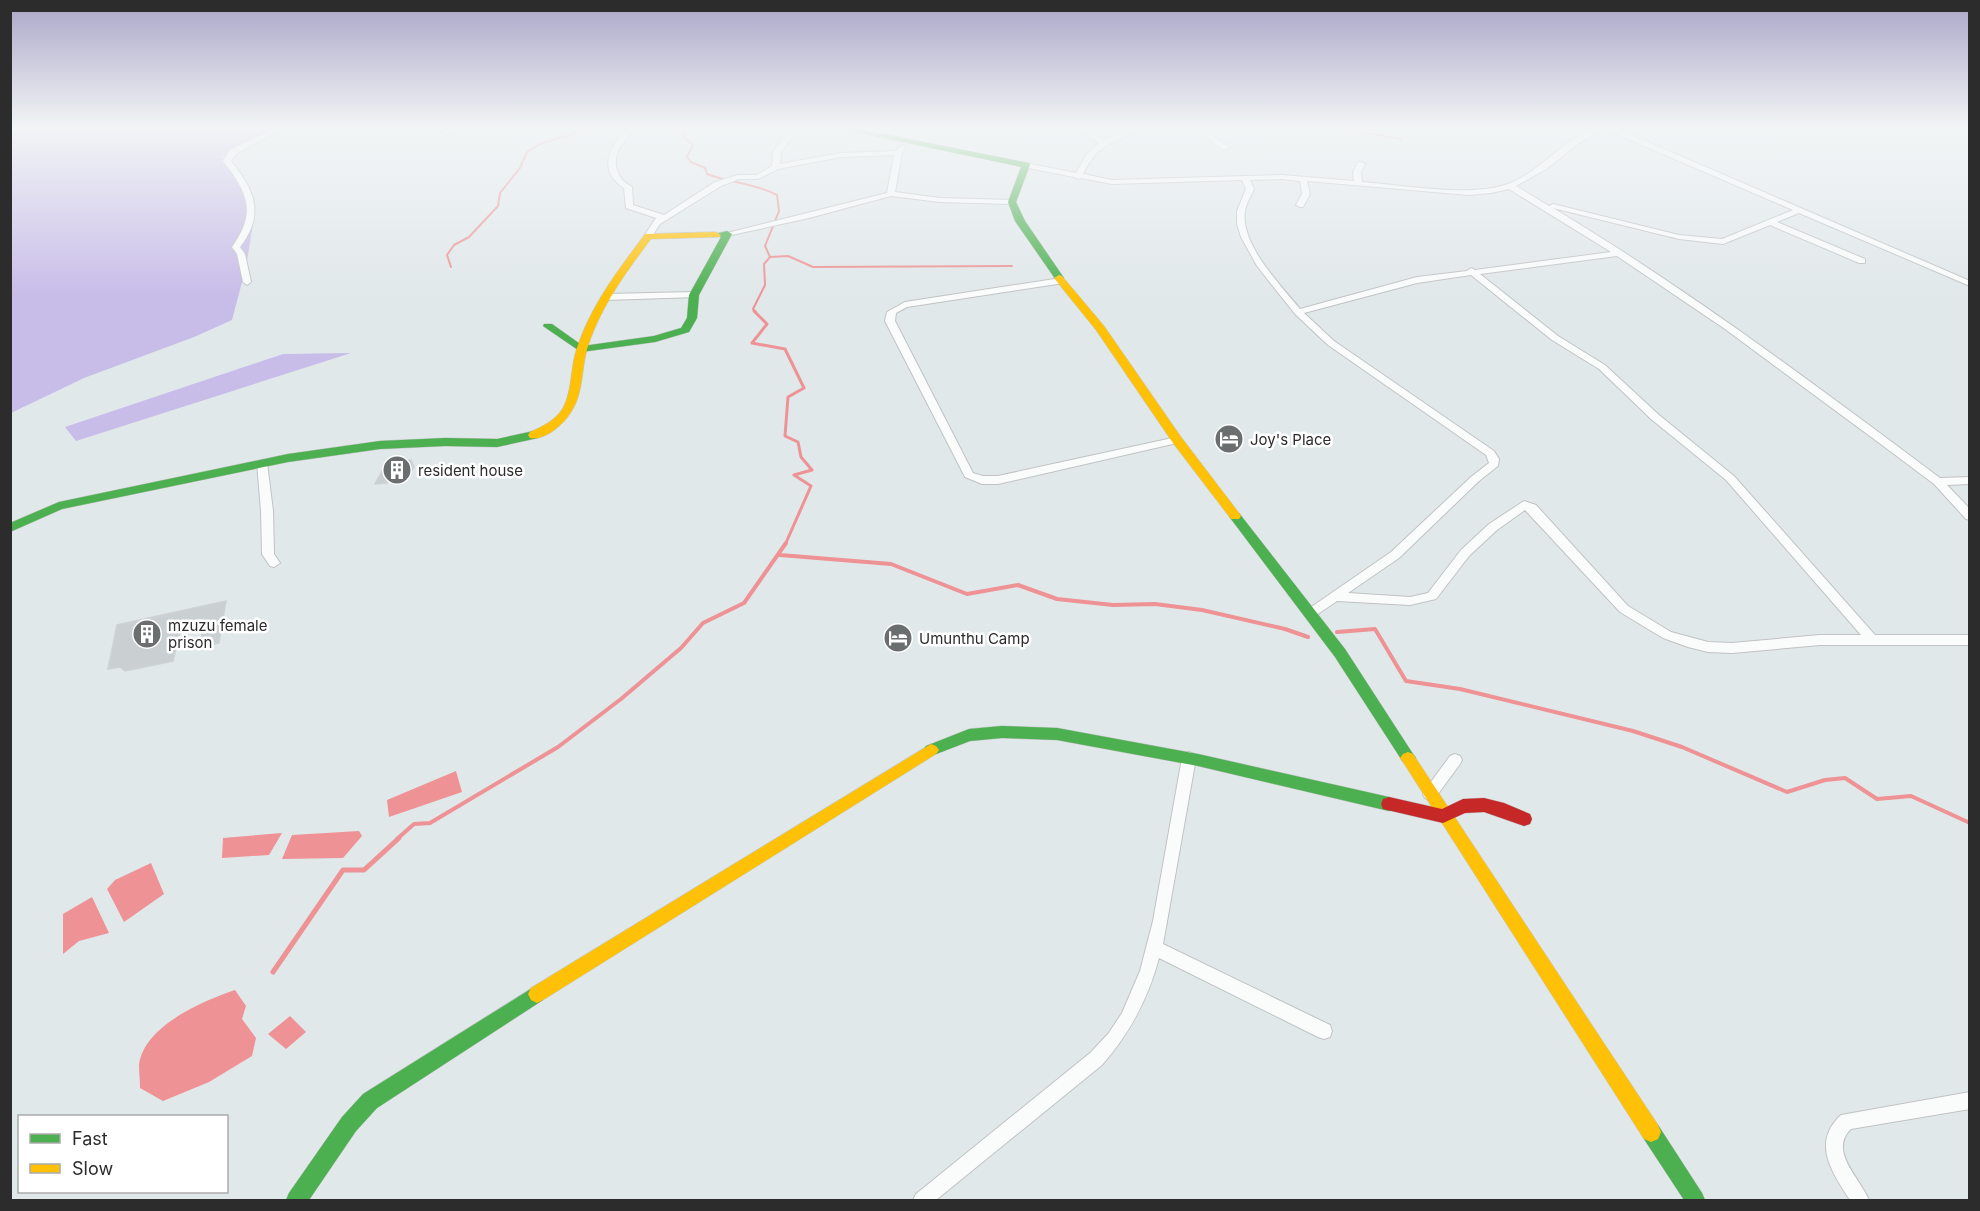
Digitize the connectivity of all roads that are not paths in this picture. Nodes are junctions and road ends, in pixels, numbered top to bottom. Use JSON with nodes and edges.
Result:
{"nodes":[{"id":1,"x":242,"y":184,"type":"edge"},
{"id":2,"x":622,"y":184,"type":"edge"},
{"id":3,"x":719,"y":184,"type":"edge"},
{"id":4,"x":893,"y":184,"type":"edge"},
{"id":5,"x":1019,"y":184,"type":"edge"},
{"id":6,"x":1248,"y":184,"type":"edge"},
{"id":7,"x":1305,"y":184,"type":"edge"},
{"id":8,"x":1353,"y":184,"type":"edge"},
{"id":9,"x":1358,"y":184,"type":"joint"},
{"id":10,"x":1514,"y":184,"type":"edge"},
{"id":11,"x":1738,"y":184,"type":"edge"},
{"id":12,"x":1510,"y":186,"type":"junction"},
{"id":13,"x":891,"y":194,"type":"junction"},
{"id":14,"x":1012,"y":202,"type":"junction"},
{"id":15,"x":1537,"y":202,"type":"junction"},
{"id":16,"x":1300,"y":205,"type":"dead end"},
{"id":17,"x":1800,"y":210,"type":"junction"},
{"id":18,"x":659,"y":222,"type":"junction"},
{"id":19,"x":1772,"y":223,"type":"junction"},
{"id":20,"x":727,"y":234,"type":"junction"},
{"id":21,"x":648,"y":236,"type":"junction"},
{"id":22,"x":1620,"y":253,"type":"junction"},
{"id":23,"x":1862,"y":261,"type":"dead end"},
{"id":24,"x":1471,"y":272,"type":"junction"},
{"id":25,"x":1061,"y":281,"type":"junction"},
{"id":26,"x":247,"y":282,"type":"dead end"},
{"id":27,"x":1970,"y":284,"type":"edge"},
{"id":28,"x":694,"y":295,"type":"junction"},
{"id":29,"x":606,"y":297,"type":"junction"},
{"id":30,"x":1298,"y":312,"type":"junction"},
{"id":31,"x":548,"y":326,"type":"dead end"},
{"id":32,"x":580,"y":349,"type":"junction"},
{"id":33,"x":1177,"y":440,"type":"junction"},
{"id":34,"x":262,"y":463,"type":"junction"},
{"id":35,"x":1968,"y":479,"type":"edge"},
{"id":36,"x":1938,"y":482,"type":"junction"},
{"id":37,"x":1970,"y":516,"type":"edge"},
{"id":38,"x":10,"y":528,"type":"edge"},
{"id":39,"x":274,"y":563,"type":"dead end"},
{"id":40,"x":1337,"y":597,"type":"junction"},
{"id":41,"x":1311,"y":613,"type":"junction"},
{"id":42,"x":1871,"y":639,"type":"junction"},
{"id":43,"x":1970,"y":640,"type":"edge"},
{"id":44,"x":1189,"y":759,"type":"junction"},
{"id":45,"x":1455,"y":760,"type":"dead end"},
{"id":46,"x":1430,"y":794,"type":"junction"},
{"id":47,"x":1443,"y":816,"type":"junction"},
{"id":48,"x":1524,"y":819,"type":"dead end"},
{"id":49,"x":1156,"y":949,"type":"junction"},
{"id":50,"x":1324,"y":1031,"type":"dead end"},
{"id":51,"x":1970,"y":1100,"type":"edge"},
{"id":52,"x":296,"y":1200,"type":"edge"},
{"id":53,"x":922,"y":1200,"type":"edge"},
{"id":54,"x":1695,"y":1200,"type":"edge"},
{"id":55,"x":1860,"y":1200,"type":"edge"}],
"edges":[{"from":1,"to":26,"type":"street"},
{"from":2,"to":18,"type":"street"},
{"from":3,"to":18,"type":"street"},
{"from":4,"to":13,"type":"street"},
{"from":5,"to":14,"type":"street"},
{"from":6,"to":30,"type":"street"},
{"from":7,"to":16,"type":"street"},
{"from":8,"to":9,"type":"street"},
{"from":9,"to":12,"type":"street"},
{"from":10,"to":12,"type":"street"},
{"from":11,"to":17,"type":"street"},
{"from":12,"to":15,"type":"street"},
{"from":13,"to":14,"type":"street"},
{"from":13,"to":20,"type":"street"},
{"from":14,"to":25,"type":"street"},
{"from":15,"to":19,"type":"street"},
{"from":15,"to":22,"type":"street"},
{"from":17,"to":19,"type":"street"},
{"from":17,"to":27,"type":"street"},
{"from":18,"to":21,"type":"street"},
{"from":19,"to":23,"type":"street"},
{"from":20,"to":21,"type":"street"},
{"from":20,"to":28,"type":"street"},
{"from":21,"to":29,"type":"street"},
{"from":22,"to":24,"type":"street"},
{"from":22,"to":36,"type":"street"},
{"from":24,"to":30,"type":"street"},
{"from":24,"to":42,"type":"street"},
{"from":25,"to":33,"type":"street"},
{"from":25,"to":33,"type":"street"},
{"from":28,"to":29,"type":"street"},
{"from":28,"to":32,"type":"street"},
{"from":29,"to":32,"type":"street"},
{"from":30,"to":40,"type":"street"},
{"from":31,"to":32,"type":"street"},
{"from":32,"to":34,"type":"street"},
{"from":33,"to":41,"type":"street"},
{"from":34,"to":38,"type":"street"},
{"from":34,"to":39,"type":"street"},
{"from":35,"to":36,"type":"street"},
{"from":36,"to":37,"type":"street"},
{"from":40,"to":41,"type":"street"},
{"from":40,"to":42,"type":"street"},
{"from":41,"to":46,"type":"street"},
{"from":42,"to":43,"type":"street"},
{"from":44,"to":47,"type":"street"},
{"from":44,"to":49,"type":"street"},
{"from":44,"to":52,"type":"street"},
{"from":45,"to":46,"type":"street"},
{"from":46,"to":47,"type":"street"},
{"from":47,"to":48,"type":"street"},
{"from":47,"to":54,"type":"street"},
{"from":49,"to":50,"type":"street"},
{"from":49,"to":53,"type":"street"},
{"from":51,"to":55,"type":"street"}]}
